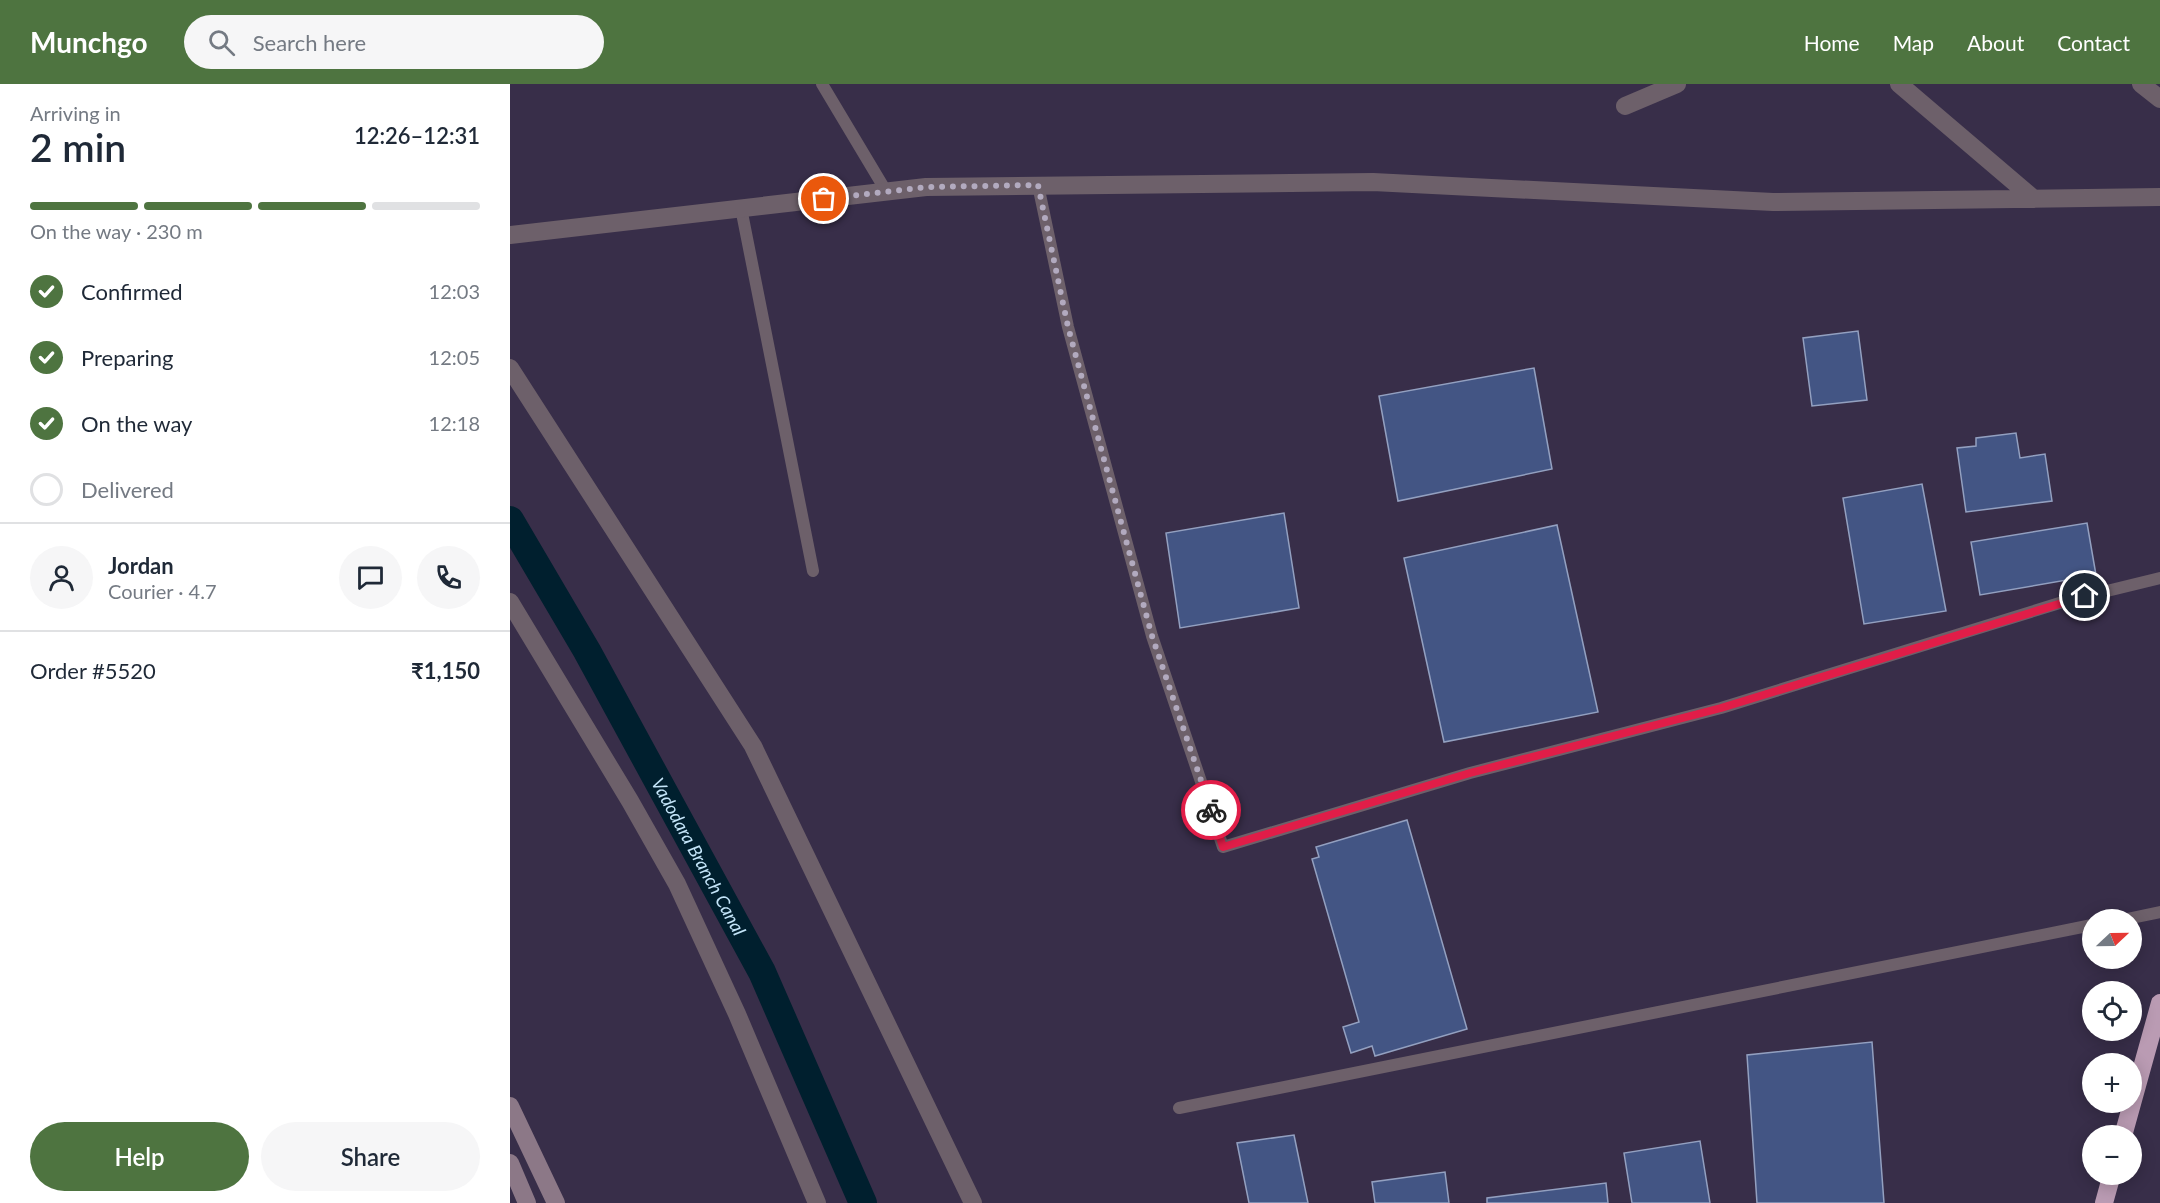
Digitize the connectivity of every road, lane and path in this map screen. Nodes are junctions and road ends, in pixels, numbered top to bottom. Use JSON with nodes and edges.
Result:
{"nodes":[{"id":1,"x":822,"y":84,"type":"edge"},
{"id":2,"x":1677,"y":84,"type":"edge"},
{"id":3,"x":1899,"y":84,"type":"edge"},
{"id":4,"x":2140,"y":84,"type":"edge"},
{"id":5,"x":2160,"y":99,"type":"edge"},
{"id":6,"x":1625,"y":106,"type":"dead end"},
{"id":7,"x":1038,"y":185,"type":"junction"},
{"id":8,"x":886,"y":191,"type":"junction"},
{"id":9,"x":2160,"y":197,"type":"edge"},
{"id":10,"x":2034,"y":199,"type":"junction"},
{"id":11,"x":741,"y":208,"type":"junction"},
{"id":12,"x":510,"y":235,"type":"edge"},
{"id":13,"x":510,"y":368,"type":"edge"},
{"id":14,"x":813,"y":571,"type":"dead end"},
{"id":15,"x":2160,"y":578,"type":"edge"},
{"id":16,"x":510,"y":602,"type":"edge"},
{"id":17,"x":2160,"y":912,"type":"edge"},
{"id":18,"x":2142,"y":916,"type":"edge"},
{"id":19,"x":2082,"y":927,"type":"edge"},
{"id":20,"x":2160,"y":1003,"type":"edge"},
{"id":21,"x":510,"y":1106,"type":"edge"},
{"id":22,"x":1179,"y":1108,"type":"dead end"},
{"id":23,"x":2126,"y":1125,"type":"edge"},
{"id":24,"x":510,"y":1163,"type":"edge"},
{"id":25,"x":2109,"y":1185,"type":"edge"},
{"id":26,"x":527,"y":1203,"type":"edge"},
{"id":27,"x":556,"y":1203,"type":"edge"},
{"id":28,"x":817,"y":1203,"type":"edge"},
{"id":29,"x":974,"y":1203,"type":"edge"},
{"id":30,"x":2104,"y":1203,"type":"edge"}],
"edges":[{"from":1,"to":8,"type":"lane"},
{"from":2,"to":6,"type":"street"},
{"from":3,"to":10,"type":"street"},
{"from":4,"to":5,"type":"street"},
{"from":7,"to":8,"type":"street"},
{"from":7,"to":10,"type":"street"},
{"from":7,"to":15,"type":"lane"},
{"from":8,"to":11,"type":"street"},
{"from":9,"to":10,"type":"street"},
{"from":11,"to":12,"type":"street"},
{"from":11,"to":14,"type":"lane"},
{"from":13,"to":29,"type":"street"},
{"from":16,"to":28,"type":"street"},
{"from":17,"to":18,"type":"lane"},
{"from":19,"to":22,"type":"lane"},
{"from":20,"to":23,"type":"highway"},
{"from":21,"to":27,"type":"street"},
{"from":24,"to":26,"type":"street"},
{"from":25,"to":30,"type":"highway"}]}
